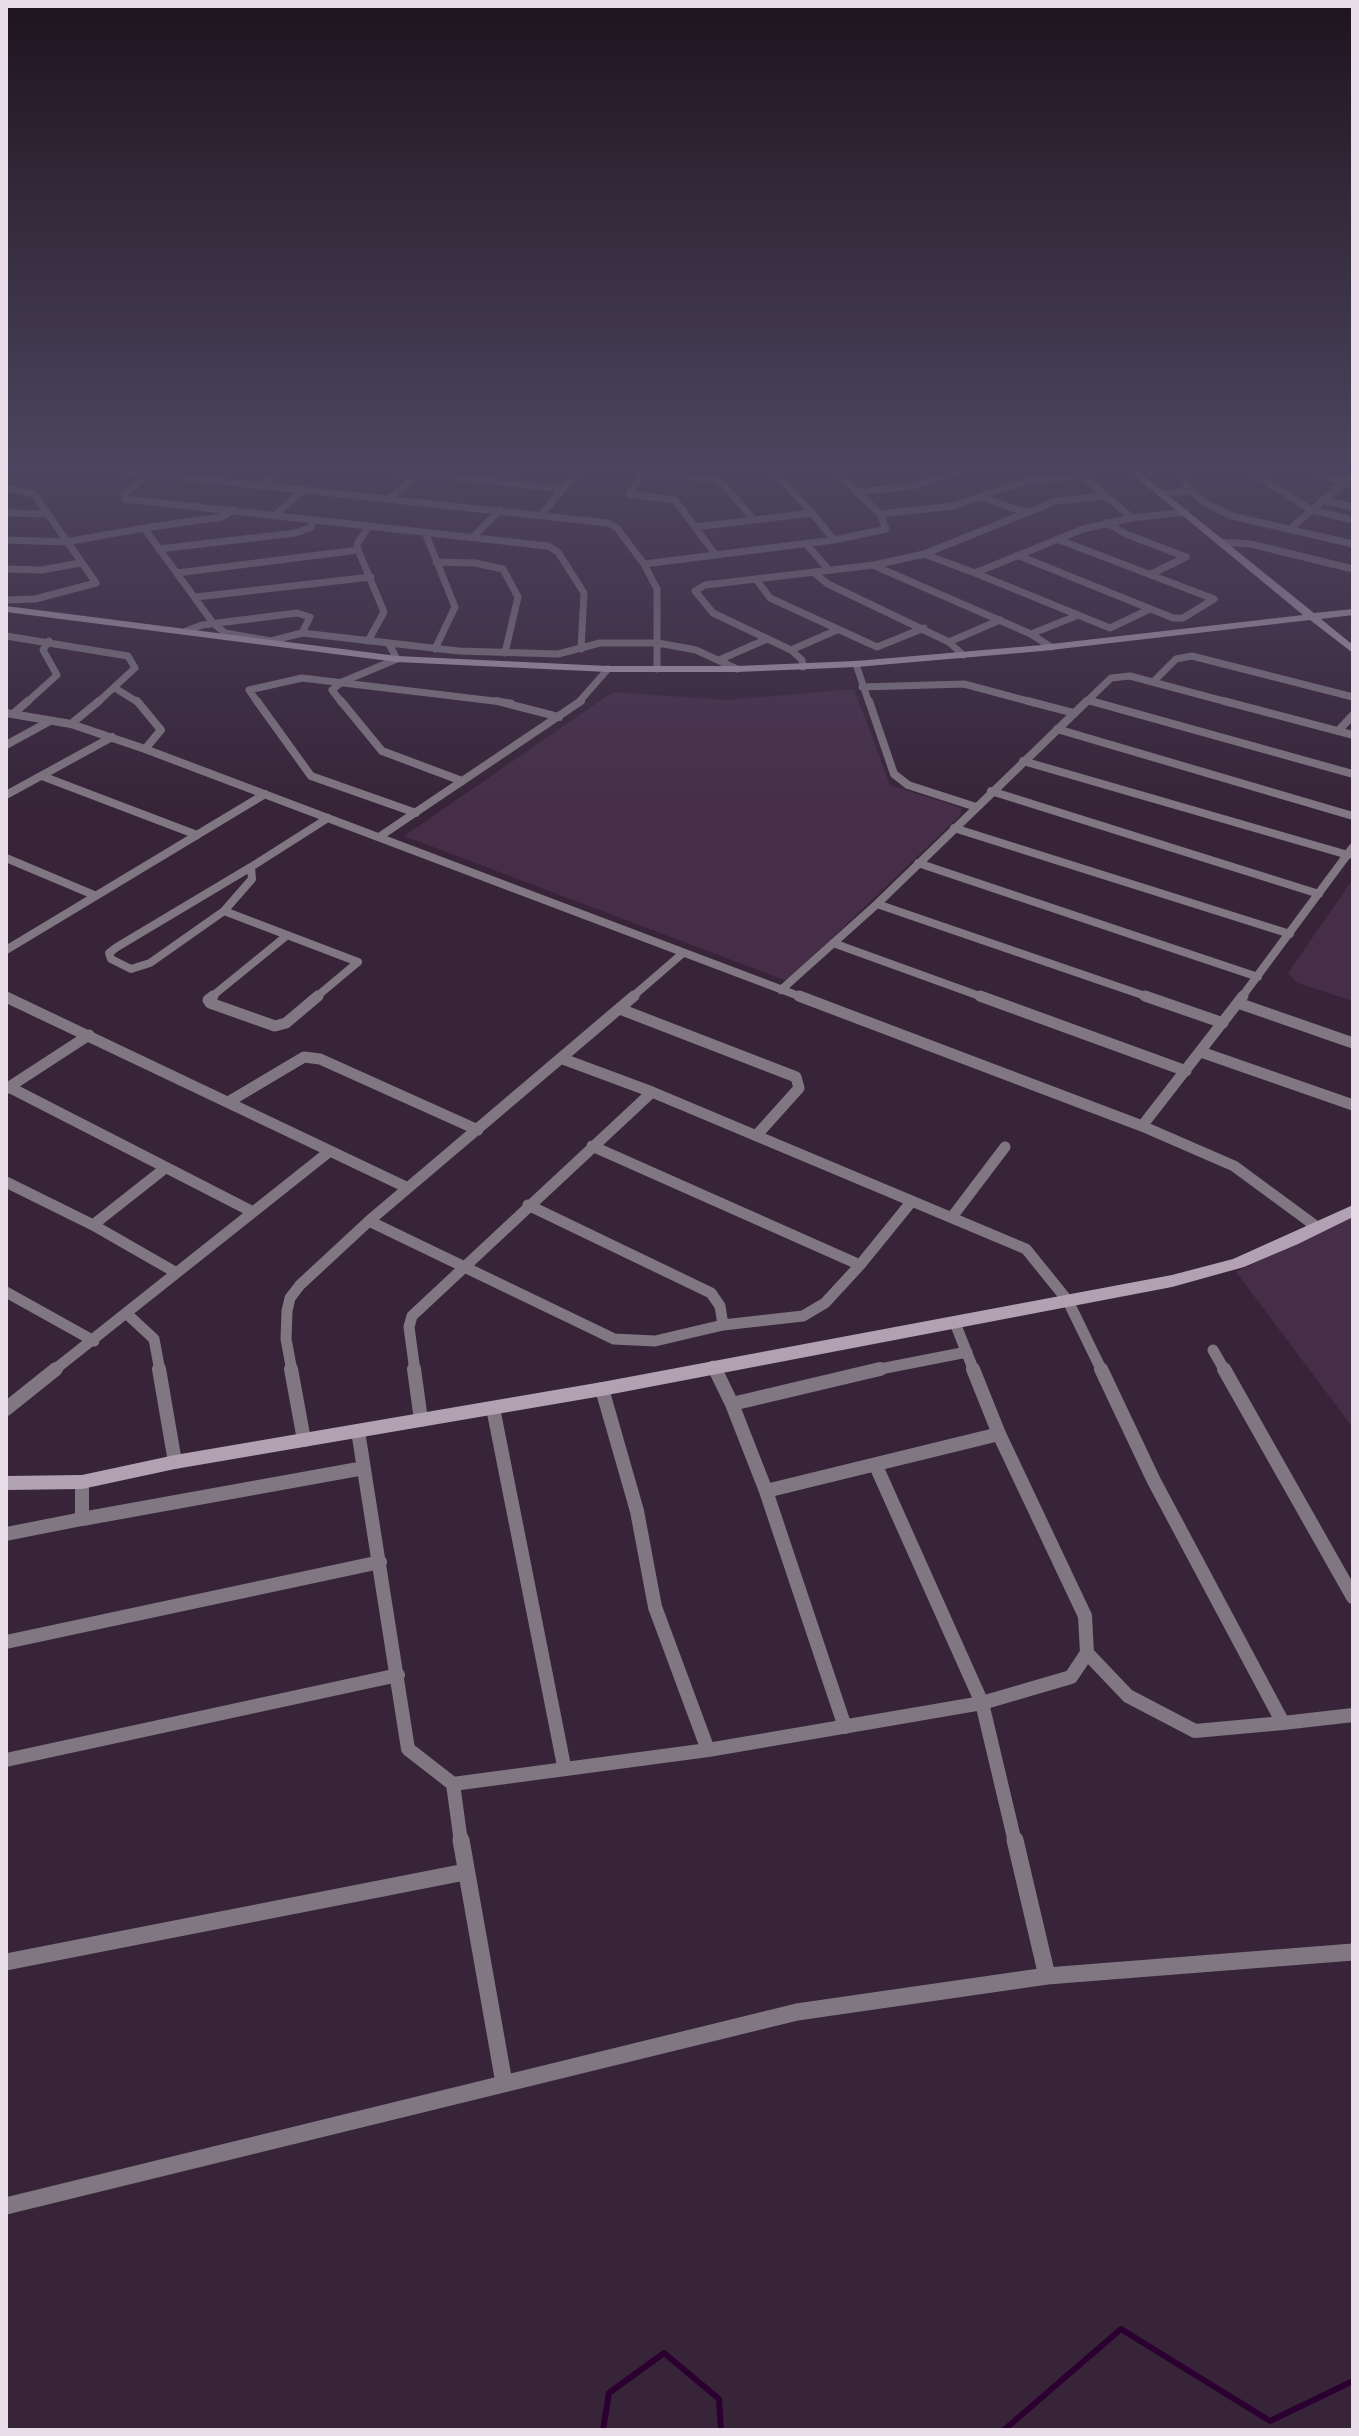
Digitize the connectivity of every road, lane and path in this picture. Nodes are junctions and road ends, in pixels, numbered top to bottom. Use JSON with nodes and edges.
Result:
{"nodes":[{"id":1,"x":95,"y":582,"type":"edge"},
{"id":2,"x":184,"y":582,"type":"edge"},
{"id":3,"x":330,"y":582,"type":"edge"},
{"id":4,"x":373,"y":582,"type":"edge"},
{"id":5,"x":444,"y":582,"type":"edge"},
{"id":6,"x":510,"y":582,"type":"edge"},
{"id":7,"x":577,"y":582,"type":"edge"},
{"id":8,"x":652,"y":582,"type":"edge"},
{"id":9,"x":733,"y":582,"type":"edge"},
{"id":10,"x":758,"y":582,"type":"edge"},
{"id":11,"x":825,"y":582,"type":"edge"},
{"id":12,"x":912,"y":582,"type":"edge"},
{"id":13,"x":995,"y":582,"type":"edge"},
{"id":14,"x":1083,"y":582,"type":"edge"},
{"id":15,"x":1170,"y":582,"type":"edge"},
{"id":16,"x":1270,"y":582,"type":"edge"},
{"id":17,"x":196,"y":597,"type":"junction"},
{"id":18,"x":6,"y":600,"type":"edge"},
{"id":19,"x":6,"y":609,"type":"edge"},
{"id":20,"x":1150,"y":609,"type":"junction"},
{"id":21,"x":1353,"y":612,"type":"edge"},
{"id":22,"x":1076,"y":616,"type":"junction"},
{"id":23,"x":1315,"y":617,"type":"junction"},
{"id":24,"x":1000,"y":620,"type":"junction"},
{"id":25,"x":213,"y":623,"type":"junction"},
{"id":26,"x":924,"y":628,"type":"junction"},
{"id":27,"x":837,"y":630,"type":"junction"},
{"id":28,"x":186,"y":631,"type":"junction"},
{"id":29,"x":302,"y":633,"type":"junction"},
{"id":30,"x":1031,"y":634,"type":"junction"},
{"id":31,"x":6,"y":636,"type":"edge"},
{"id":32,"x":767,"y":639,"type":"junction"},
{"id":33,"x":49,"y":641,"type":"junction"},
{"id":34,"x":357,"y":641,"type":"junction"},
{"id":35,"x":368,"y":641,"type":"junction"},
{"id":36,"x":949,"y":642,"type":"junction"},
{"id":37,"x":658,"y":643,"type":"junction"},
{"id":38,"x":389,"y":644,"type":"junction"},
{"id":39,"x":422,"y":647,"type":"junction"},
{"id":40,"x":1051,"y":647,"type":"junction"},
{"id":41,"x":435,"y":649,"type":"junction"},
{"id":42,"x":581,"y":649,"type":"junction"},
{"id":43,"x":791,"y":650,"type":"junction"},
{"id":44,"x":1353,"y":650,"type":"edge"},
{"id":45,"x":340,"y":652,"type":"junction"},
{"id":46,"x":505,"y":653,"type":"junction"},
{"id":47,"x":963,"y":655,"type":"junction"},
{"id":48,"x":397,"y":656,"type":"junction"},
{"id":49,"x":719,"y":660,"type":"junction"},
{"id":50,"x":856,"y":664,"type":"junction"},
{"id":51,"x":803,"y":667,"type":"junction"},
{"id":52,"x":608,"y":669,"type":"junction"},
{"id":53,"x":657,"y":669,"type":"junction"},
{"id":54,"x":737,"y":669,"type":"junction"},
{"id":55,"x":342,"y":682,"type":"junction"},
{"id":56,"x":1153,"y":682,"type":"junction"},
{"id":57,"x":862,"y":687,"type":"junction"},
{"id":58,"x":115,"y":688,"type":"junction"},
{"id":59,"x":1353,"y":697,"type":"edge"},
{"id":60,"x":1088,"y":700,"type":"junction"},
{"id":61,"x":1074,"y":713,"type":"junction"},
{"id":62,"x":10,"y":714,"type":"edge"},
{"id":63,"x":1353,"y":715,"type":"edge"},
{"id":64,"x":559,"y":717,"type":"junction"},
{"id":65,"x":51,"y":721,"type":"junction"},
{"id":66,"x":71,"y":724,"type":"junction"},
{"id":67,"x":1057,"y":729,"type":"junction"},
{"id":68,"x":1338,"y":731,"type":"junction"},
{"id":69,"x":1353,"y":735,"type":"edge"},
{"id":70,"x":112,"y":737,"type":"junction"},
{"id":71,"x":6,"y":745,"type":"edge"},
{"id":72,"x":145,"y":749,"type":"junction"},
{"id":73,"x":1023,"y":761,"type":"junction"},
{"id":74,"x":1353,"y":774,"type":"edge"},
{"id":75,"x":42,"y":776,"type":"junction"},
{"id":76,"x":462,"y":781,"type":"junction"},
{"id":77,"x":991,"y":791,"type":"junction"},
{"id":78,"x":265,"y":794,"type":"junction"},
{"id":79,"x":6,"y":795,"type":"edge"},
{"id":80,"x":976,"y":807,"type":"junction"},
{"id":81,"x":416,"y":813,"type":"junction"},
{"id":82,"x":1353,"y":816,"type":"edge"},
{"id":83,"x":328,"y":818,"type":"junction"},
{"id":84,"x":954,"y":828,"type":"junction"},
{"id":85,"x":197,"y":835,"type":"junction"},
{"id":86,"x":379,"y":837,"type":"junction"},
{"id":87,"x":1350,"y":851,"type":"edge"},
{"id":88,"x":6,"y":858,"type":"edge"},
{"id":89,"x":918,"y":863,"type":"junction"},
{"id":90,"x":251,"y":867,"type":"junction"},
{"id":91,"x":1319,"y":894,"type":"junction"},
{"id":92,"x":94,"y":895,"type":"junction"},
{"id":93,"x":877,"y":904,"type":"junction"},
{"id":94,"x":224,"y":911,"type":"junction"},
{"id":95,"x":1290,"y":934,"type":"junction"},
{"id":96,"x":285,"y":937,"type":"junction"},
{"id":97,"x":833,"y":943,"type":"junction"},
{"id":98,"x":6,"y":950,"type":"edge"},
{"id":99,"x":683,"y":953,"type":"junction"},
{"id":100,"x":1258,"y":977,"type":"junction"},
{"id":101,"x":781,"y":990,"type":"junction"},
{"id":102,"x":11,"y":1000,"type":"edge"},
{"id":103,"x":1238,"y":1003,"type":"junction"},
{"id":104,"x":6,"y":1009,"type":"edge"},
{"id":105,"x":620,"y":1009,"type":"junction"},
{"id":106,"x":1223,"y":1023,"type":"junction"},
{"id":107,"x":89,"y":1035,"type":"junction"},
{"id":108,"x":1353,"y":1043,"type":"edge"},
{"id":109,"x":1201,"y":1052,"type":"junction"},
{"id":110,"x":563,"y":1059,"type":"junction"},
{"id":111,"x":1186,"y":1071,"type":"junction"},
{"id":112,"x":8,"y":1088,"type":"edge"},
{"id":113,"x":652,"y":1092,"type":"junction"},
{"id":114,"x":230,"y":1101,"type":"junction"},
{"id":115,"x":1353,"y":1105,"type":"edge"},
{"id":116,"x":1142,"y":1126,"type":"junction"},
{"id":117,"x":478,"y":1130,"type":"junction"},
{"id":118,"x":756,"y":1136,"type":"junction"},
{"id":119,"x":592,"y":1146,"type":"junction"},
{"id":120,"x":1005,"y":1147,"type":"dead end"},
{"id":121,"x":330,"y":1151,"type":"junction"},
{"id":122,"x":164,"y":1169,"type":"junction"},
{"id":123,"x":6,"y":1182,"type":"edge"},
{"id":124,"x":408,"y":1188,"type":"junction"},
{"id":125,"x":912,"y":1201,"type":"junction"},
{"id":126,"x":528,"y":1205,"type":"junction"},
{"id":127,"x":1353,"y":1210,"type":"edge"},
{"id":128,"x":251,"y":1211,"type":"junction"},
{"id":129,"x":952,"y":1217,"type":"junction"},
{"id":130,"x":369,"y":1221,"type":"junction"},
{"id":131,"x":93,"y":1225,"type":"junction"},
{"id":132,"x":1317,"y":1227,"type":"junction"},
{"id":133,"x":860,"y":1265,"type":"junction"},
{"id":134,"x":462,"y":1267,"type":"junction"},
{"id":135,"x":175,"y":1272,"type":"junction"},
{"id":136,"x":6,"y":1292,"type":"edge"},
{"id":137,"x":1068,"y":1301,"type":"junction"},
{"id":138,"x":126,"y":1313,"type":"junction"},
{"id":139,"x":955,"y":1323,"type":"junction"},
{"id":140,"x":723,"y":1325,"type":"junction"},
{"id":141,"x":94,"y":1341,"type":"junction"},
{"id":142,"x":1213,"y":1350,"type":"dead end"},
{"id":143,"x":967,"y":1352,"type":"junction"},
{"id":144,"x":713,"y":1366,"type":"junction"},
{"id":145,"x":602,"y":1389,"type":"junction"},
{"id":146,"x":732,"y":1404,"type":"junction"},
{"id":147,"x":493,"y":1408,"type":"junction"},
{"id":148,"x":6,"y":1409,"type":"edge"},
{"id":149,"x":421,"y":1420,"type":"junction"},
{"id":150,"x":358,"y":1431,"type":"junction"},
{"id":151,"x":999,"y":1434,"type":"junction"},
{"id":152,"x":304,"y":1440,"type":"junction"},
{"id":153,"x":175,"y":1462,"type":"junction"},
{"id":154,"x":876,"y":1466,"type":"junction"},
{"id":155,"x":364,"y":1468,"type":"junction"},
{"id":156,"x":82,"y":1482,"type":"junction"},
{"id":157,"x":6,"y":1483,"type":"edge"},
{"id":158,"x":766,"y":1491,"type":"junction"},
{"id":159,"x":82,"y":1519,"type":"junction"},
{"id":160,"x":6,"y":1534,"type":"edge"},
{"id":161,"x":380,"y":1562,"type":"junction"},
{"id":162,"x":1353,"y":1597,"type":"edge"},
{"id":163,"x":6,"y":1642,"type":"edge"},
{"id":164,"x":1087,"y":1653,"type":"junction"},
{"id":165,"x":398,"y":1675,"type":"junction"},
{"id":166,"x":982,"y":1703,"type":"junction"},
{"id":167,"x":1353,"y":1715,"type":"edge"},
{"id":168,"x":1283,"y":1723,"type":"junction"},
{"id":169,"x":845,"y":1727,"type":"junction"},
{"id":170,"x":708,"y":1750,"type":"junction"},
{"id":171,"x":6,"y":1760,"type":"edge"},
{"id":172,"x":564,"y":1766,"type":"junction"},
{"id":173,"x":453,"y":1784,"type":"junction"},
{"id":174,"x":465,"y":1872,"type":"junction"},
{"id":175,"x":1353,"y":1952,"type":"edge"},
{"id":176,"x":6,"y":1962,"type":"edge"},
{"id":177,"x":1047,"y":1976,"type":"junction"},
{"id":178,"x":504,"y":2083,"type":"junction"},
{"id":179,"x":6,"y":2206,"type":"edge"}],
"edges":[{"from":1,"to":18,"type":"street"},
{"from":2,"to":17,"type":"street"},
{"from":3,"to":17,"type":"street"},
{"from":4,"to":35,"type":"street"},
{"from":5,"to":41,"type":"street"},
{"from":6,"to":46,"type":"street"},
{"from":7,"to":42,"type":"street"},
{"from":8,"to":37,"type":"street"},
{"from":9,"to":32,"type":"street"},
{"from":10,"to":27,"type":"street"},
{"from":11,"to":26,"type":"street"},
{"from":12,"to":24,"type":"street"},
{"from":13,"to":22,"type":"street"},
{"from":14,"to":20,"type":"street"},
{"from":15,"to":20,"type":"street"},
{"from":16,"to":23,"type":"main road"},
{"from":17,"to":25,"type":"street"},
{"from":19,"to":28,"type":"main road"},
{"from":20,"to":22,"type":"street"},
{"from":21,"to":23,"type":"main road"},
{"from":22,"to":30,"type":"street"},
{"from":23,"to":40,"type":"main road"},
{"from":23,"to":44,"type":"main road"},
{"from":24,"to":30,"type":"street"},
{"from":24,"to":36,"type":"street"},
{"from":25,"to":28,"type":"street"},
{"from":25,"to":29,"type":"street"},
{"from":25,"to":29,"type":"street"},
{"from":26,"to":27,"type":"street"},
{"from":26,"to":36,"type":"street"},
{"from":27,"to":43,"type":"street"},
{"from":28,"to":45,"type":"main road"},
{"from":29,"to":34,"type":"street"},
{"from":30,"to":40,"type":"street"},
{"from":31,"to":33,"type":"street"},
{"from":32,"to":43,"type":"street"},
{"from":32,"to":49,"type":"street"},
{"from":33,"to":58,"type":"street"},
{"from":33,"to":62,"type":"street"},
{"from":34,"to":35,"type":"street"},
{"from":34,"to":45,"type":"street"},
{"from":35,"to":38,"type":"street"},
{"from":36,"to":47,"type":"street"},
{"from":37,"to":42,"type":"street"},
{"from":37,"to":49,"type":"street"},
{"from":37,"to":53,"type":"street"},
{"from":38,"to":39,"type":"street"},
{"from":38,"to":48,"type":"street"},
{"from":39,"to":41,"type":"street"},
{"from":39,"to":48,"type":"street"},
{"from":40,"to":47,"type":"main road"},
{"from":41,"to":46,"type":"street"},
{"from":42,"to":46,"type":"street"},
{"from":43,"to":51,"type":"street"},
{"from":45,"to":48,"type":"main road"},
{"from":47,"to":50,"type":"main road"},
{"from":48,"to":52,"type":"main road"},
{"from":48,"to":55,"type":"street"},
{"from":49,"to":54,"type":"street"},
{"from":50,"to":51,"type":"main road"},
{"from":50,"to":57,"type":"street"},
{"from":51,"to":54,"type":"main road"},
{"from":52,"to":53,"type":"main road"},
{"from":52,"to":64,"type":"street"},
{"from":53,"to":54,"type":"main road"},
{"from":55,"to":64,"type":"street"},
{"from":55,"to":76,"type":"street"},
{"from":55,"to":81,"type":"street"},
{"from":56,"to":59,"type":"street"},
{"from":56,"to":60,"type":"street"},
{"from":56,"to":68,"type":"street"},
{"from":57,"to":61,"type":"street"},
{"from":57,"to":80,"type":"street"},
{"from":58,"to":66,"type":"street"},
{"from":58,"to":72,"type":"street"},
{"from":60,"to":61,"type":"street"},
{"from":60,"to":74,"type":"street"},
{"from":61,"to":67,"type":"street"},
{"from":62,"to":65,"type":"street"},
{"from":63,"to":68,"type":"street"},
{"from":64,"to":76,"type":"street"},
{"from":65,"to":66,"type":"street"},
{"from":65,"to":71,"type":"street"},
{"from":66,"to":70,"type":"street"},
{"from":67,"to":73,"type":"street"},
{"from":67,"to":82,"type":"street"},
{"from":68,"to":69,"type":"street"},
{"from":70,"to":72,"type":"street"},
{"from":70,"to":75,"type":"street"},
{"from":72,"to":78,"type":"street"},
{"from":73,"to":77,"type":"street"},
{"from":73,"to":87,"type":"street"},
{"from":75,"to":79,"type":"street"},
{"from":75,"to":85,"type":"street"},
{"from":76,"to":81,"type":"street"},
{"from":77,"to":80,"type":"street"},
{"from":77,"to":91,"type":"street"},
{"from":78,"to":83,"type":"street"},
{"from":78,"to":85,"type":"street"},
{"from":80,"to":84,"type":"street"},
{"from":81,"to":86,"type":"street"},
{"from":83,"to":86,"type":"street"},
{"from":83,"to":90,"type":"street"},
{"from":84,"to":89,"type":"street"},
{"from":84,"to":95,"type":"street"},
{"from":85,"to":92,"type":"street"},
{"from":86,"to":99,"type":"street"},
{"from":87,"to":91,"type":"street"},
{"from":88,"to":92,"type":"street"},
{"from":89,"to":93,"type":"street"},
{"from":89,"to":100,"type":"street"},
{"from":90,"to":94,"type":"street"},
{"from":90,"to":94,"type":"street"},
{"from":91,"to":95,"type":"street"},
{"from":92,"to":98,"type":"street"},
{"from":93,"to":97,"type":"street"},
{"from":93,"to":106,"type":"street"},
{"from":94,"to":96,"type":"street"},
{"from":95,"to":100,"type":"street"},
{"from":96,"to":96,"type":"street"},
{"from":97,"to":101,"type":"street"},
{"from":97,"to":111,"type":"street"},
{"from":99,"to":101,"type":"street"},
{"from":99,"to":105,"type":"street"},
{"from":100,"to":103,"type":"street"},
{"from":101,"to":116,"type":"street"},
{"from":102,"to":104,"type":"street"},
{"from":102,"to":107,"type":"street"},
{"from":103,"to":106,"type":"street"},
{"from":103,"to":108,"type":"street"},
{"from":105,"to":110,"type":"street"},
{"from":105,"to":118,"type":"street"},
{"from":106,"to":109,"type":"street"},
{"from":107,"to":112,"type":"street"},
{"from":107,"to":114,"type":"street"},
{"from":109,"to":111,"type":"street"},
{"from":109,"to":115,"type":"street"},
{"from":110,"to":113,"type":"street"},
{"from":110,"to":117,"type":"street"},
{"from":111,"to":116,"type":"street"},
{"from":112,"to":122,"type":"street"},
{"from":113,"to":118,"type":"street"},
{"from":113,"to":119,"type":"street"},
{"from":114,"to":117,"type":"street"},
{"from":114,"to":121,"type":"street"},
{"from":116,"to":132,"type":"street"},
{"from":117,"to":124,"type":"street"},
{"from":118,"to":125,"type":"street"},
{"from":119,"to":126,"type":"street"},
{"from":119,"to":133,"type":"street"},
{"from":120,"to":129,"type":"street"},
{"from":121,"to":124,"type":"street"},
{"from":121,"to":128,"type":"street"},
{"from":122,"to":128,"type":"street"},
{"from":122,"to":131,"type":"street"},
{"from":123,"to":131,"type":"street"},
{"from":124,"to":130,"type":"street"},
{"from":125,"to":129,"type":"street"},
{"from":125,"to":133,"type":"street"},
{"from":126,"to":134,"type":"street"},
{"from":126,"to":140,"type":"street"},
{"from":127,"to":132,"type":"main road"},
{"from":128,"to":135,"type":"street"},
{"from":129,"to":137,"type":"street"},
{"from":130,"to":134,"type":"street"},
{"from":130,"to":152,"type":"street"},
{"from":131,"to":135,"type":"street"},
{"from":132,"to":137,"type":"main road"},
{"from":133,"to":140,"type":"street"},
{"from":134,"to":140,"type":"street"},
{"from":134,"to":149,"type":"street"},
{"from":135,"to":138,"type":"street"},
{"from":136,"to":141,"type":"street"},
{"from":137,"to":139,"type":"main road"},
{"from":137,"to":168,"type":"street"},
{"from":138,"to":141,"type":"street"},
{"from":138,"to":153,"type":"street"},
{"from":139,"to":143,"type":"street"},
{"from":139,"to":144,"type":"main road"},
{"from":141,"to":148,"type":"street"},
{"from":142,"to":162,"type":"street"},
{"from":143,"to":146,"type":"street"},
{"from":143,"to":151,"type":"street"},
{"from":144,"to":145,"type":"main road"},
{"from":144,"to":146,"type":"street"},
{"from":145,"to":147,"type":"main road"},
{"from":145,"to":170,"type":"street"},
{"from":146,"to":158,"type":"street"},
{"from":147,"to":149,"type":"main road"},
{"from":147,"to":172,"type":"street"},
{"from":149,"to":150,"type":"main road"},
{"from":150,"to":152,"type":"main road"},
{"from":150,"to":155,"type":"street"},
{"from":151,"to":154,"type":"street"},
{"from":151,"to":164,"type":"street"},
{"from":152,"to":153,"type":"main road"},
{"from":153,"to":156,"type":"main road"},
{"from":154,"to":158,"type":"street"},
{"from":154,"to":166,"type":"street"},
{"from":155,"to":159,"type":"street"},
{"from":155,"to":161,"type":"street"},
{"from":156,"to":157,"type":"main road"},
{"from":156,"to":159,"type":"street"},
{"from":158,"to":169,"type":"street"},
{"from":159,"to":160,"type":"street"},
{"from":161,"to":163,"type":"street"},
{"from":161,"to":165,"type":"street"},
{"from":164,"to":166,"type":"street"},
{"from":164,"to":168,"type":"street"},
{"from":165,"to":171,"type":"street"},
{"from":165,"to":173,"type":"street"},
{"from":166,"to":169,"type":"street"},
{"from":166,"to":177,"type":"street"},
{"from":167,"to":168,"type":"street"},
{"from":169,"to":170,"type":"street"},
{"from":170,"to":172,"type":"street"},
{"from":172,"to":173,"type":"street"},
{"from":173,"to":174,"type":"street"},
{"from":174,"to":176,"type":"street"},
{"from":174,"to":178,"type":"street"},
{"from":175,"to":177,"type":"street"},
{"from":177,"to":178,"type":"street"},
{"from":178,"to":179,"type":"street"}]}
